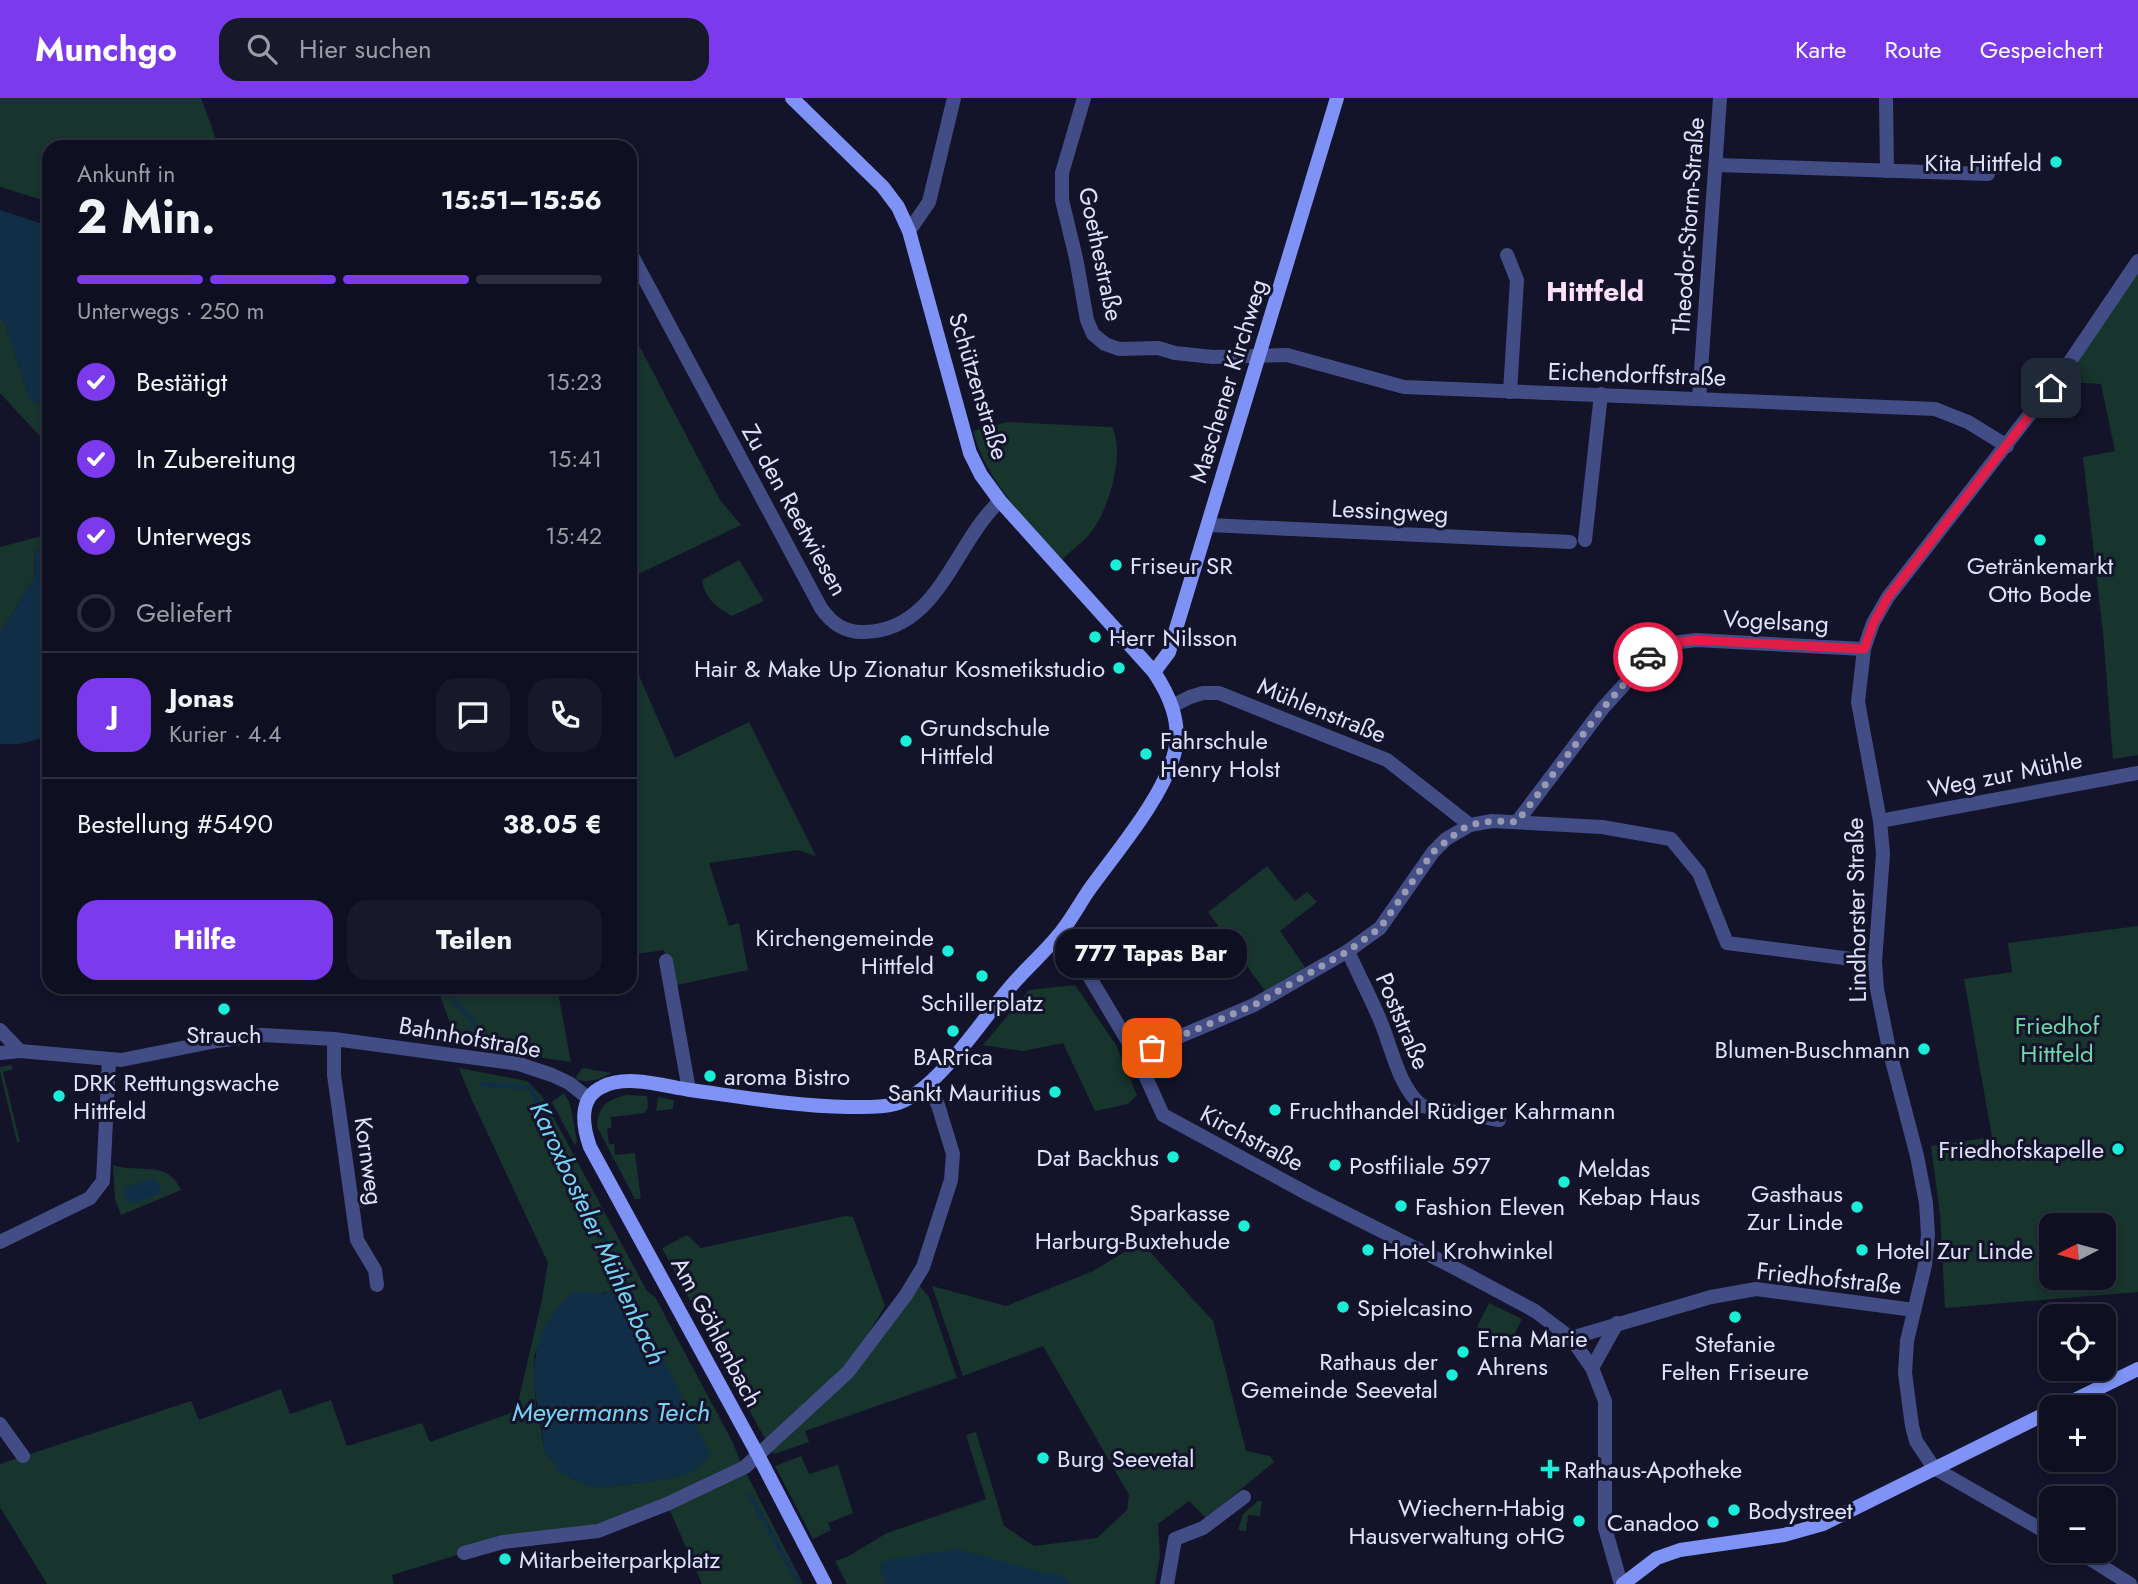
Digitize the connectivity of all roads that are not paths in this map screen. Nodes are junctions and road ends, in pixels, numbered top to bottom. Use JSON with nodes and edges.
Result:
{"nodes":[{"id":1,"x":792,"y":98,"type":"edge"},
{"id":2,"x":954,"y":98,"type":"edge"},
{"id":3,"x":1084,"y":98,"type":"edge"},
{"id":4,"x":1337,"y":98,"type":"edge"},
{"id":5,"x":1720,"y":98,"type":"edge"},
{"id":6,"x":1886,"y":98,"type":"edge"},
{"id":7,"x":1716,"y":165,"type":"junction"},
{"id":8,"x":1887,"y":171,"type":"junction"},
{"id":9,"x":1988,"y":174,"type":"dead end"},
{"id":10,"x":909,"y":231,"type":"junction"},
{"id":11,"x":1507,"y":255,"type":"dead end"},
{"id":12,"x":2138,"y":261,"type":"edge"},
{"id":13,"x":637,"y":265,"type":"edge"},
{"id":14,"x":1260,"y":354,"type":"junction"},
{"id":15,"x":1510,"y":392,"type":"junction"},
{"id":16,"x":1601,"y":394,"type":"junction"},
{"id":17,"x":1699,"y":399,"type":"junction"},
{"id":18,"x":2007,"y":446,"type":"junction"},
{"id":19,"x":1000,"y":501,"type":"junction"},
{"id":20,"x":1209,"y":525,"type":"junction"},
{"id":21,"x":1864,"y":649,"type":"junction"},
{"id":22,"x":1154,"y":672,"type":"junction"},
{"id":23,"x":1172,"y":706,"type":"junction"},
{"id":24,"x":2138,"y":772,"type":"edge"},
{"id":25,"x":1880,"y":821,"type":"junction"},
{"id":26,"x":1517,"y":822,"type":"junction"},
{"id":27,"x":1469,"y":825,"type":"junction"},
{"id":28,"x":1058,"y":936,"type":"junction"},
{"id":29,"x":1348,"y":951,"type":"junction"},
{"id":30,"x":666,"y":961,"type":"dead end"},
{"id":31,"x":1875,"y":962,"type":"junction"},
{"id":32,"x":0,"y":1030,"type":"edge"},
{"id":33,"x":334,"y":1039,"type":"junction"},
{"id":34,"x":20,"y":1051,"type":"junction"},
{"id":35,"x":0,"y":1053,"type":"edge"},
{"id":36,"x":1136,"y":1055,"type":"junction"},
{"id":37,"x":109,"y":1060,"type":"junction"},
{"id":38,"x":928,"y":1084,"type":"junction"},
{"id":39,"x":689,"y":1090,"type":"junction"},
{"id":40,"x":588,"y":1098,"type":"junction"},
{"id":41,"x":1499,"y":1120,"type":"dead end"},
{"id":42,"x":0,"y":1241,"type":"edge"},
{"id":43,"x":377,"y":1285,"type":"dead end"},
{"id":44,"x":1914,"y":1310,"type":"junction"},
{"id":45,"x":1618,"y":1323,"type":"junction"},
{"id":46,"x":1571,"y":1338,"type":"junction"},
{"id":47,"x":1592,"y":1368,"type":"junction"},
{"id":48,"x":2138,"y":1369,"type":"edge"},
{"id":49,"x":2085,"y":1395,"type":"edge"},
{"id":50,"x":2039,"y":1417,"type":"edge"},
{"id":51,"x":0,"y":1424,"type":"edge"},
{"id":52,"x":758,"y":1455,"type":"junction"},
{"id":53,"x":23,"y":1456,"type":"dead end"},
{"id":54,"x":1934,"y":1468,"type":"junction"},
{"id":55,"x":1244,"y":1497,"type":"dead end"},
{"id":56,"x":2039,"y":1528,"type":"edge"},
{"id":57,"x":464,"y":1553,"type":"dead end"},
{"id":58,"x":2097,"y":1563,"type":"edge"},
{"id":59,"x":825,"y":1584,"type":"edge"},
{"id":60,"x":1167,"y":1584,"type":"edge"},
{"id":61,"x":1622,"y":1584,"type":"edge"},
{"id":62,"x":2130,"y":1584,"type":"edge"}],
"edges":[{"from":1,"to":10,"type":"street","name":"Schützenstraße"},
{"from":2,"to":10,"type":"street"},
{"from":3,"to":14,"type":"street","name":"Goethestraße"},
{"from":4,"to":14,"type":"street","name":"Maschener Kirchweg"},
{"from":5,"to":7,"type":"street","name":"Theodor-Storm-Straße"},
{"from":6,"to":8,"type":"street"},
{"from":7,"to":8,"type":"street"},
{"from":7,"to":17,"type":"street","name":"Theodor-Storm-Straße"},
{"from":8,"to":9,"type":"street"},
{"from":10,"to":19,"type":"street","name":"Schützenstraße"},
{"from":11,"to":15,"type":"street"},
{"from":12,"to":18,"type":"street","name":"Lindhorster Straße"},
{"from":13,"to":19,"type":"street","name":"Zu den Reetwiesen"},
{"from":14,"to":15,"type":"street","name":"Eichendorffstraße"},
{"from":14,"to":20,"type":"street","name":"Maschener Kirchweg"},
{"from":15,"to":16,"type":"street","name":"Eichendorffstraße"},
{"from":16,"to":17,"type":"street","name":"Eichendorffstraße"},
{"from":16,"to":20,"type":"street","name":"Lessingweg"},
{"from":17,"to":18,"type":"street","name":"Eichendorffstraße"},
{"from":18,"to":21,"type":"street","name":"Lindhorster Straße"},
{"from":19,"to":22,"type":"street","name":"Schützenstraße"},
{"from":20,"to":22,"type":"street","name":"Maschener Kirchweg"},
{"from":21,"to":25,"type":"street","name":"Lindhorster Straße"},
{"from":21,"to":26,"type":"street","name":"Vogelsang"},
{"from":22,"to":23,"type":"street","name":"Schützenstraße"},
{"from":23,"to":27,"type":"street","name":"Mühlenstraße"},
{"from":23,"to":28,"type":"street"},
{"from":24,"to":25,"type":"street","name":"Weg zur Mühle"},
{"from":25,"to":31,"type":"street","name":"Lindhorster Straße"},
{"from":26,"to":27,"type":"street"},
{"from":26,"to":31,"type":"street"},
{"from":27,"to":29,"type":"street"},
{"from":28,"to":36,"type":"street","name":"Kirchstraße"},
{"from":28,"to":38,"type":"street"},
{"from":29,"to":36,"type":"street"},
{"from":29,"to":41,"type":"street","name":"Poststraße"},
{"from":30,"to":39,"type":"street"},
{"from":31,"to":44,"type":"street","name":"Lindhorster Straße"},
{"from":32,"to":34,"type":"street"},
{"from":33,"to":37,"type":"street","name":"Bahnhofstraße"},
{"from":33,"to":40,"type":"street","name":"Bahnhofstraße"},
{"from":33,"to":43,"type":"street","name":"Kornweg"},
{"from":34,"to":35,"type":"street","name":"Bahnhofstraße"},
{"from":34,"to":37,"type":"street","name":"Bahnhofstraße"},
{"from":36,"to":46,"type":"street","name":"Kirchstraße"},
{"from":37,"to":42,"type":"street"},
{"from":38,"to":39,"type":"street"},
{"from":38,"to":52,"type":"street"},
{"from":39,"to":40,"type":"street"},
{"from":40,"to":52,"type":"street","name":"Am Göhlenbach"},
{"from":44,"to":45,"type":"street","name":"Friedhofstraße"},
{"from":44,"to":54,"type":"street","name":"Lindhorster Straße"},
{"from":45,"to":46,"type":"street","name":"Friedhofstraße"},
{"from":45,"to":47,"type":"street"},
{"from":46,"to":47,"type":"street","name":"Kirchstraße"},
{"from":47,"to":61,"type":"street","name":"Kirchstraße"},
{"from":48,"to":49,"type":"street"},
{"from":50,"to":54,"type":"street"},
{"from":51,"to":53,"type":"street"},
{"from":52,"to":57,"type":"street"},
{"from":52,"to":59,"type":"street","name":"Am Göhlenbach"},
{"from":54,"to":56,"type":"street"},
{"from":54,"to":61,"type":"street"},
{"from":55,"to":60,"type":"street"},
{"from":58,"to":62,"type":"street"}]}
